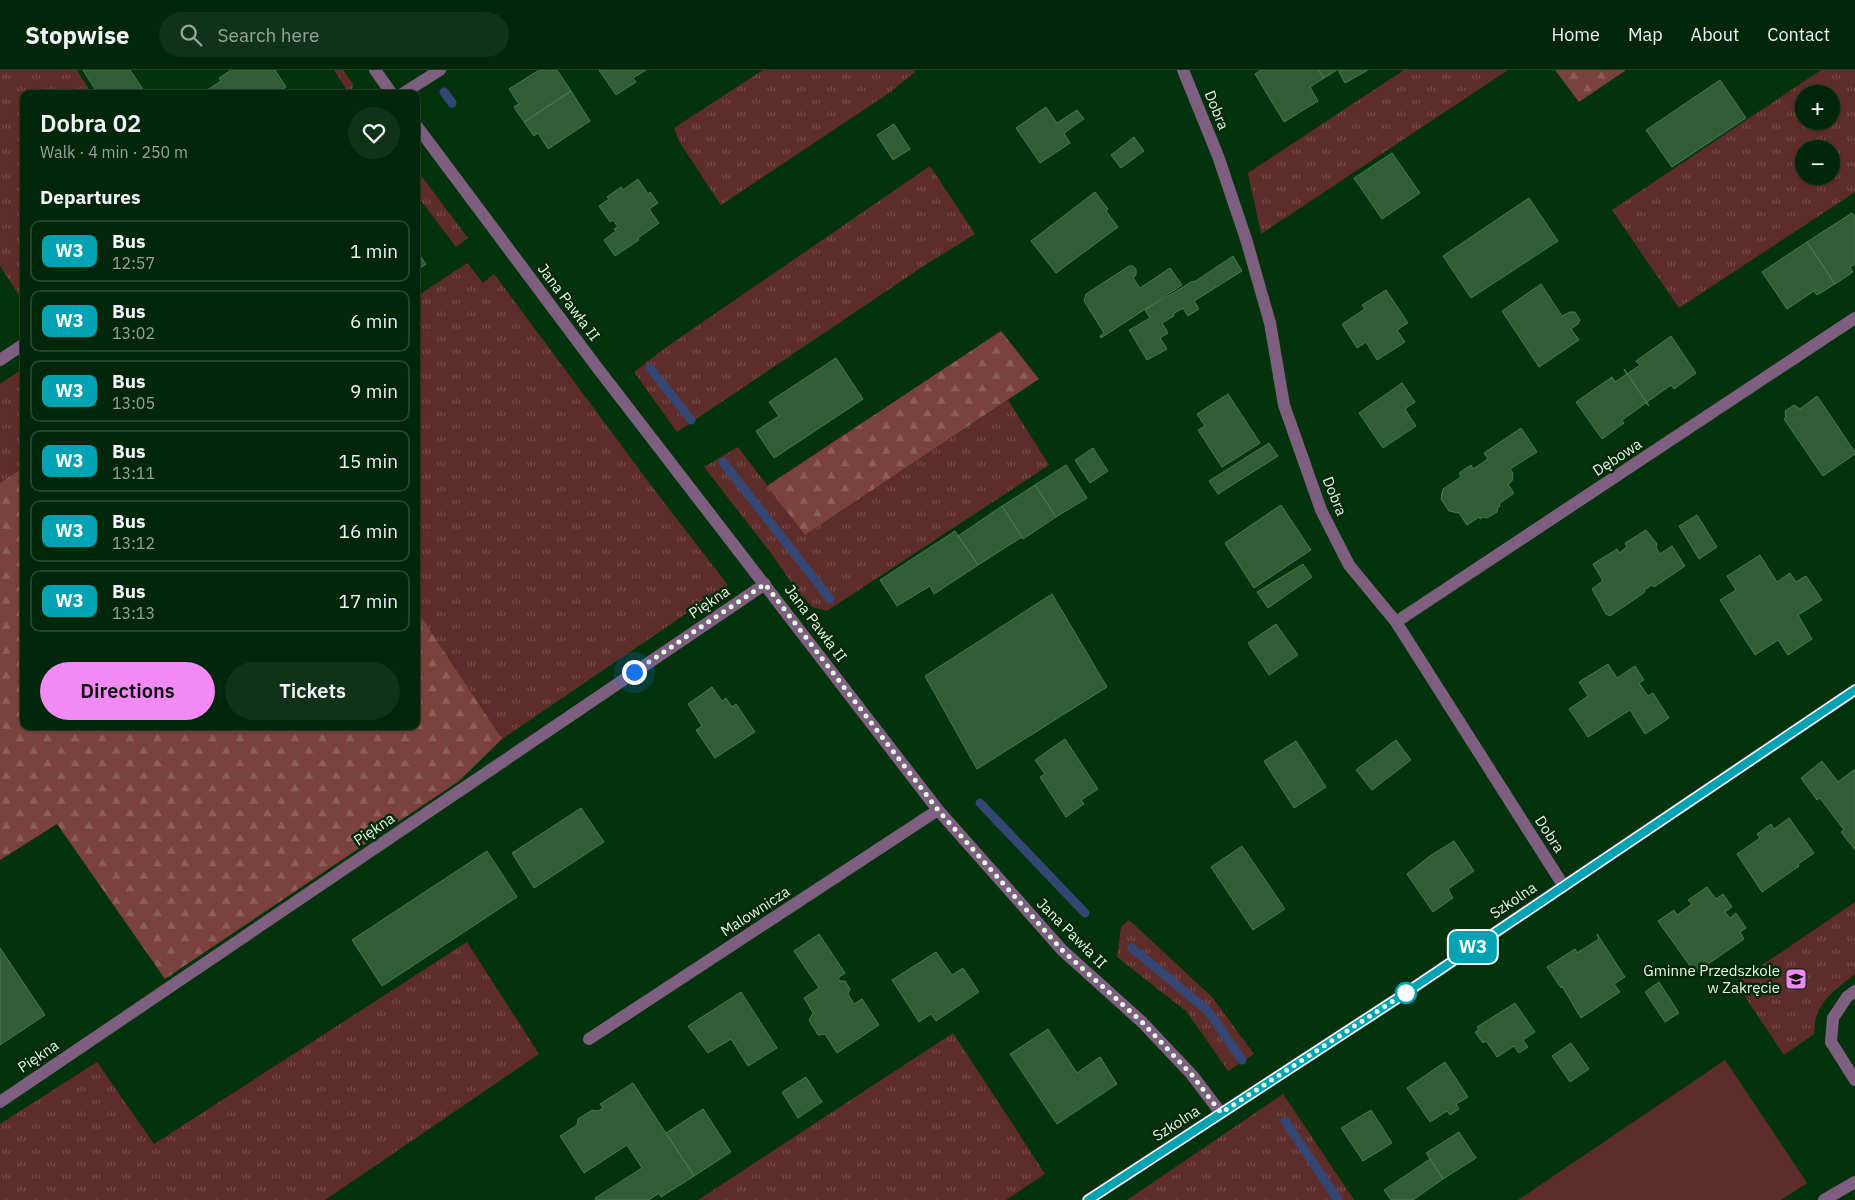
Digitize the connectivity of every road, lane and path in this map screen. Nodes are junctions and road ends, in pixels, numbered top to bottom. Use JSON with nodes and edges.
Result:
{"nodes":[{"id":1,"x":374,"y":70,"type":"edge"},
{"id":2,"x":440,"y":70,"type":"edge"},
{"id":3,"x":1183,"y":70,"type":"edge"},
{"id":4,"x":389,"y":90,"type":"edge"},
{"id":5,"x":408,"y":90,"type":"edge"},
{"id":6,"x":420,"y":130,"type":"edge"},
{"id":7,"x":1855,"y":318,"type":"edge"},
{"id":8,"x":20,"y":347,"type":"edge"},
{"id":9,"x":0,"y":360,"type":"edge"},
{"id":10,"x":765,"y":584,"type":"junction"},
{"id":11,"x":1396,"y":622,"type":"junction"},
{"id":12,"x":1855,"y":690,"type":"edge"},
{"id":13,"x":938,"y":810,"type":"junction"},
{"id":14,"x":1564,"y":885,"type":"junction"},
{"id":15,"x":1855,"y":991,"type":"edge"},
{"id":16,"x":589,"y":1039,"type":"dead end"},
{"id":17,"x":1855,"y":1080,"type":"edge"},
{"id":18,"x":0,"y":1102,"type":"edge"},
{"id":19,"x":1221,"y":1113,"type":"junction"},
{"id":20,"x":1855,"y":1182,"type":"edge"},
{"id":21,"x":1088,"y":1200,"type":"edge"},
{"id":22,"x":1824,"y":1200,"type":"edge"}],
"edges":[{"from":1,"to":4,"type":"street"},
{"from":2,"to":5,"type":"street"},
{"from":3,"to":11,"type":"street","name":"Dobra"},
{"from":6,"to":10,"type":"street","name":"Jana Pawła II"},
{"from":7,"to":11,"type":"street","name":"Dębowa"},
{"from":8,"to":9,"type":"street"},
{"from":10,"to":13,"type":"street","name":"Jana Pawła II"},
{"from":10,"to":18,"type":"street","name":"Piękna"},
{"from":11,"to":14,"type":"street","name":"Dobra"},
{"from":12,"to":14,"type":"street","name":"Szkolna"},
{"from":13,"to":16,"type":"street","name":"Malownicza"},
{"from":13,"to":19,"type":"street","name":"Jana Pawła II"},
{"from":14,"to":19,"type":"street","name":"Szkolna"},
{"from":15,"to":17,"type":"street"},
{"from":19,"to":21,"type":"street","name":"Szkolna"},
{"from":20,"to":22,"type":"street"}]}
